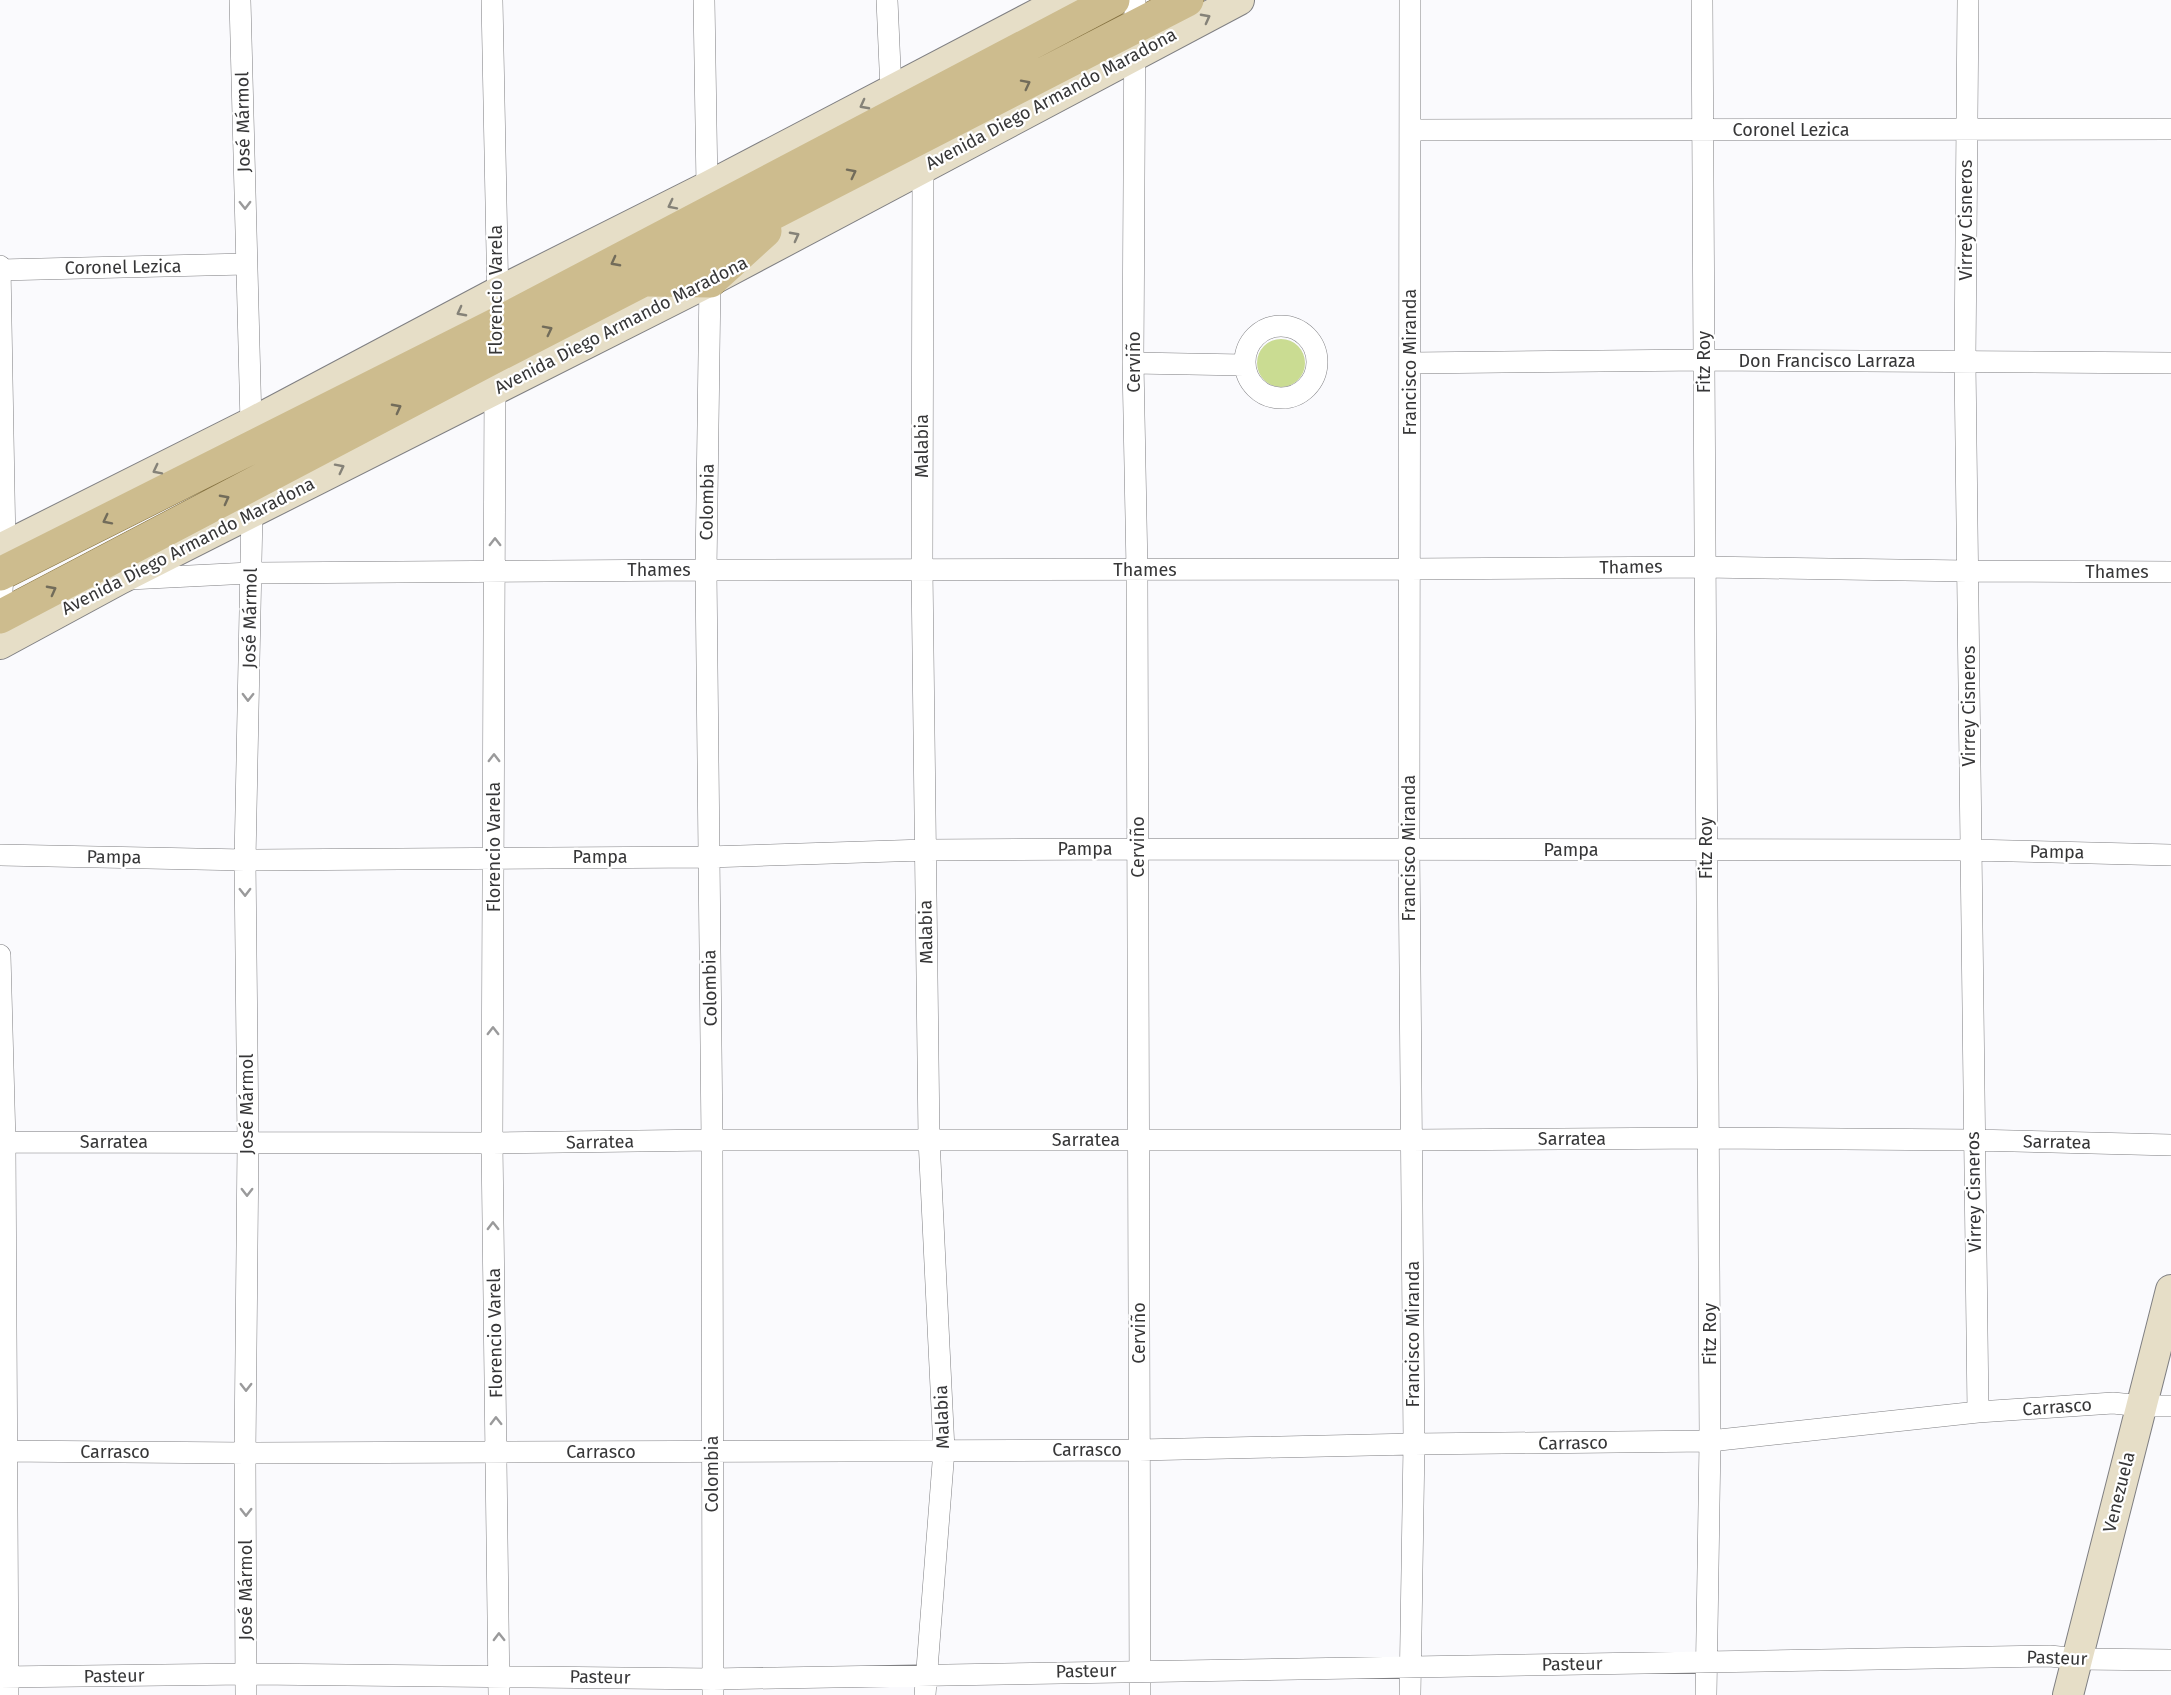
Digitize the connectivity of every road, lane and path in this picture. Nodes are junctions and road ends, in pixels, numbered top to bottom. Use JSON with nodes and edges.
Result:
{"nodes":[{"id":1,"x":240,"y":0,"type":"edge"},
{"id":2,"x":492,"y":0,"type":"edge"},
{"id":3,"x":704,"y":0,"type":"edge"},
{"id":4,"x":887,"y":0,"type":"edge"},
{"id":5,"x":1113,"y":0,"type":"edge"},
{"id":6,"x":1187,"y":0,"type":"edge"},
{"id":7,"x":1239,"y":0,"type":"edge"},
{"id":8,"x":1410,"y":0,"type":"edge"},
{"id":9,"x":1702,"y":0,"type":"edge"},
{"id":10,"x":1968,"y":0,"type":"edge"},
{"id":11,"x":1062,"y":14,"type":"edge"},
{"id":12,"x":1135,"y":28,"type":"edge"},
{"id":13,"x":900,"y":99,"type":"junction"},
{"id":14,"x":2171,"y":129,"type":"edge"},
{"id":15,"x":1410,"y":130,"type":"junction"},
{"id":16,"x":1967,"y":130,"type":"junction"},
{"id":17,"x":1703,"y":131,"type":"junction"},
{"id":18,"x":922,"y":167,"type":"junction"},
{"id":19,"x":708,"y":188,"type":"junction"},
{"id":20,"x":797,"y":201,"type":"junction"},
{"id":21,"x":246,"y":264,"type":"junction"},
{"id":22,"x":0,"y":268,"type":"edge"},
{"id":23,"x":645,"y":280,"type":"junction"},
{"id":24,"x":711,"y":281,"type":"junction"},
{"id":25,"x":498,"y":308,"type":"junction"},
{"id":26,"x":496,"y":356,"type":"junction"},
{"id":27,"x":1704,"y":360,"type":"junction"},
{"id":28,"x":1965,"y":362,"type":"junction"},
{"id":29,"x":1133,"y":363,"type":"junction"},
{"id":30,"x":1411,"y":363,"type":"junction"},
{"id":31,"x":2171,"y":363,"type":"edge"},
{"id":32,"x":1244,"y":365,"type":"dead end"},
{"id":33,"x":495,"y":389,"type":"junction"},
{"id":34,"x":367,"y":390,"type":"junction"},
{"id":35,"x":251,"y":423,"type":"junction"},
{"id":36,"x":175,"y":486,"type":"junction"},
{"id":37,"x":252,"y":512,"type":"junction"},
{"id":38,"x":2,"y":560,"type":"edge"},
{"id":39,"x":1704,"y":567,"type":"junction"},
{"id":40,"x":922,"y":569,"type":"junction"},
{"id":41,"x":1408,"y":569,"type":"junction"},
{"id":42,"x":706,"y":570,"type":"junction"},
{"id":43,"x":1137,"y":570,"type":"junction"},
{"id":44,"x":495,"y":571,"type":"junction"},
{"id":45,"x":1968,"y":571,"type":"junction"},
{"id":46,"x":2171,"y":572,"type":"edge"},
{"id":47,"x":250,"y":573,"type":"junction"},
{"id":48,"x":120,"y":579,"type":"junction"},
{"id":49,"x":0,"y":618,"type":"edge"},
{"id":50,"x":0,"y":645,"type":"edge"},
{"id":51,"x":925,"y":849,"type":"junction"},
{"id":52,"x":1138,"y":849,"type":"junction"},
{"id":53,"x":1706,"y":849,"type":"junction"},
{"id":54,"x":1409,"y":850,"type":"junction"},
{"id":55,"x":1970,"y":850,"type":"junction"},
{"id":56,"x":0,"y":855,"type":"edge"},
{"id":57,"x":2171,"y":855,"type":"edge"},
{"id":58,"x":708,"y":857,"type":"junction"},
{"id":59,"x":494,"y":858,"type":"junction"},
{"id":60,"x":245,"y":860,"type":"junction"},
{"id":61,"x":0,"y":955,"type":"edge"},
{"id":62,"x":1708,"y":1138,"type":"junction"},
{"id":63,"x":929,"y":1139,"type":"junction"},
{"id":64,"x":712,"y":1140,"type":"junction"},
{"id":65,"x":1411,"y":1140,"type":"junction"},
{"id":66,"x":1973,"y":1140,"type":"junction"},
{"id":67,"x":1139,"y":1141,"type":"junction"},
{"id":68,"x":3,"y":1142,"type":"edge"},
{"id":69,"x":248,"y":1143,"type":"junction"},
{"id":70,"x":492,"y":1143,"type":"junction"},
{"id":71,"x":2171,"y":1145,"type":"edge"},
{"id":72,"x":2171,"y":1290,"type":"edge"},
{"id":73,"x":2156,"y":1406,"type":"edge"},
{"id":74,"x":1978,"y":1412,"type":"junction"},
{"id":75,"x":1710,"y":1441,"type":"junction"},
{"id":76,"x":1414,"y":1444,"type":"junction"},
{"id":77,"x":944,"y":1449,"type":"junction"},
{"id":78,"x":1139,"y":1450,"type":"junction"},
{"id":79,"x":3,"y":1451,"type":"edge"},
{"id":80,"x":712,"y":1451,"type":"junction"},
{"id":81,"x":245,"y":1453,"type":"junction"},
{"id":82,"x":496,"y":1453,"type":"junction"},
{"id":83,"x":2077,"y":1659,"type":"junction"},
{"id":84,"x":2171,"y":1660,"type":"edge"},
{"id":85,"x":1706,"y":1662,"type":"junction"},
{"id":86,"x":1409,"y":1667,"type":"junction"},
{"id":87,"x":1140,"y":1670,"type":"junction"},
{"id":88,"x":5,"y":1683,"type":"edge"},
{"id":89,"x":246,"y":1684,"type":"edge"},
{"id":90,"x":926,"y":1685,"type":"edge"},
{"id":91,"x":499,"y":1686,"type":"edge"},
{"id":92,"x":713,"y":1687,"type":"edge"},
{"id":93,"x":1140,"y":1695,"type":"edge"},
{"id":94,"x":1410,"y":1695,"type":"edge"},
{"id":95,"x":1706,"y":1695,"type":"edge"},
{"id":96,"x":2068,"y":1695,"type":"edge"}],
"edges":[{"from":1,"to":21,"type":"street","name":"José Mármol","one_way":true},
{"from":2,"to":25,"type":"street","name":"Florencio Varela"},
{"from":3,"to":19,"type":"street"},
{"from":4,"to":13,"type":"street"},
{"from":5,"to":11,"type":"main road"},
{"from":6,"to":12,"type":"main road","name":"Avenida Diego Armando Maradona"},
{"from":12,"to":7,"type":"street","name":"Avenida Diego Armando Maradona","one_way":true},
{"from":8,"to":15,"type":"street","name":"Francisco Miranda"},
{"from":9,"to":17,"type":"street","name":"Fitz Roy"},
{"from":10,"to":16,"type":"street","name":"Virrey Cisneros"},
{"from":11,"to":13,"type":"main road"},
{"from":11,"to":13,"type":"main road"},
{"from":12,"to":18,"type":"street","name":"Avenida Diego Armando Maradona"},
{"from":20,"to":12,"type":"main road","name":"Avenida Diego Armando Maradona","one_way":true},
{"from":12,"to":29,"type":"street","name":"Cerviño"},
{"from":13,"to":19,"type":"street","one_way":true},
{"from":13,"to":25,"type":"main road","one_way":true},
{"from":14,"to":16,"type":"street","name":"Coronel Lezica"},
{"from":15,"to":17,"type":"street","name":"Coronel Lezica"},
{"from":15,"to":30,"type":"street","name":"Francisco Miranda"},
{"from":16,"to":17,"type":"street","name":"Coronel Lezica"},
{"from":16,"to":28,"type":"street","name":"Virrey Cisneros"},
{"from":17,"to":27,"type":"street","name":"Fitz Roy"},
{"from":24,"to":18,"type":"street","name":"Avenida Diego Armando Maradona","one_way":true},
{"from":18,"to":40,"type":"street","name":"Malabia"},
{"from":19,"to":25,"type":"street","one_way":true},
{"from":20,"to":23,"type":"main road","name":"Avenida Diego Armando Maradona"},
{"from":20,"to":24,"type":"main road"},
{"from":21,"to":22,"type":"street","name":"Coronel Lezica"},
{"from":21,"to":35,"type":"street","name":"José Mármol"},
{"from":22,"to":38,"type":"street"},
{"from":23,"to":24,"type":"main road"},
{"from":26,"to":23,"type":"main road","name":"Avenida Diego Armando Maradona","one_way":true},
{"from":24,"to":33,"type":"street","name":"Avenida Diego Armando Maradona"},
{"from":24,"to":42,"type":"street","name":"Colombia"},
{"from":25,"to":26,"type":"street","name":"Florencio Varela"},
{"from":25,"to":34,"type":"main road"},
{"from":25,"to":35,"type":"street","one_way":true},
{"from":26,"to":33,"type":"street","name":"Florencio Varela"},
{"from":49,"to":26,"type":"main road","name":"Avenida Diego Armando Maradona","one_way":true},
{"from":27,"to":28,"type":"street","name":"Don Francisco Larraza"},
{"from":27,"to":30,"type":"street","name":"Don Francisco Larraza"},
{"from":27,"to":39,"type":"street","name":"Fitz Roy"},
{"from":28,"to":31,"type":"street","name":"Don Francisco Larraza"},
{"from":28,"to":45,"type":"street","name":"Virrey Cisneros"},
{"from":29,"to":32,"type":"street"},
{"from":29,"to":43,"type":"street","name":"Cerviño"},
{"from":30,"to":41,"type":"street","name":"Francisco Miranda"},
{"from":37,"to":33,"type":"street","name":"Avenida Diego Armando Maradona","one_way":true},
{"from":44,"to":33,"type":"street","name":"Florencio Varela","one_way":true},
{"from":34,"to":35,"type":"main road"},
{"from":34,"to":36,"type":"main road"},
{"from":35,"to":36,"type":"main road"},
{"from":35,"to":38,"type":"street","one_way":true},
{"from":36,"to":38,"type":"main road","one_way":true},
{"from":37,"to":47,"type":"street","name":"José Mármol"},
{"from":37,"to":48,"type":"street","name":"Avenida Diego Armando Maradona"},
{"from":38,"to":49,"type":"street"},
{"from":39,"to":41,"type":"street","name":"Thames"},
{"from":39,"to":45,"type":"street","name":"Thames"},
{"from":39,"to":53,"type":"street","name":"Fitz Roy"},
{"from":40,"to":42,"type":"street","name":"Thames"},
{"from":40,"to":43,"type":"street","name":"Thames"},
{"from":40,"to":51,"type":"street","name":"Malabia"},
{"from":41,"to":43,"type":"street","name":"Thames"},
{"from":41,"to":54,"type":"street","name":"Francisco Miranda"},
{"from":42,"to":44,"type":"street","name":"Thames"},
{"from":42,"to":58,"type":"street","name":"Colombia"},
{"from":43,"to":52,"type":"street","name":"Cerviño"},
{"from":44,"to":47,"type":"street","name":"Thames"},
{"from":59,"to":44,"type":"street","name":"Florencio Varela","one_way":true},
{"from":45,"to":46,"type":"street","name":"Thames"},
{"from":45,"to":55,"type":"street","name":"Virrey Cisneros"},
{"from":47,"to":48,"type":"street","name":"Thames"},
{"from":47,"to":60,"type":"street","name":"José Mármol","one_way":true},
{"from":48,"to":50,"type":"street","name":"Avenida Diego Armando Maradona"},
{"from":51,"to":52,"type":"street","name":"Pampa"},
{"from":51,"to":58,"type":"street","name":"Pampa"},
{"from":51,"to":63,"type":"street","name":"Malabia"},
{"from":52,"to":54,"type":"street","name":"Pampa"},
{"from":52,"to":67,"type":"street","name":"Cerviño"},
{"from":53,"to":54,"type":"street","name":"Pampa"},
{"from":53,"to":55,"type":"street","name":"Pampa"},
{"from":53,"to":62,"type":"street","name":"Fitz Roy"},
{"from":54,"to":65,"type":"street","name":"Francisco Miranda"},
{"from":55,"to":57,"type":"street","name":"Pampa"},
{"from":55,"to":66,"type":"street","name":"Virrey Cisneros"},
{"from":56,"to":60,"type":"street","name":"Pampa"},
{"from":58,"to":59,"type":"street","name":"Pampa"},
{"from":58,"to":64,"type":"street","name":"Colombia"},
{"from":59,"to":60,"type":"street","name":"Pampa"},
{"from":70,"to":59,"type":"street","name":"Florencio Varela","one_way":true},
{"from":60,"to":69,"type":"street","name":"José Mármol","one_way":true},
{"from":61,"to":68,"type":"street"},
{"from":62,"to":65,"type":"street","name":"Sarratea"},
{"from":62,"to":66,"type":"street","name":"Sarratea"},
{"from":62,"to":75,"type":"street","name":"Fitz Roy"},
{"from":63,"to":64,"type":"street","name":"Sarratea"},
{"from":63,"to":67,"type":"street","name":"Sarratea"},
{"from":63,"to":77,"type":"street","name":"Malabia"},
{"from":64,"to":70,"type":"street","name":"Sarratea"},
{"from":64,"to":80,"type":"street","name":"Colombia"},
{"from":65,"to":67,"type":"street","name":"Sarratea"},
{"from":65,"to":76,"type":"street","name":"Francisco Miranda"},
{"from":66,"to":71,"type":"street","name":"Sarratea"},
{"from":66,"to":74,"type":"street","name":"Virrey Cisneros"},
{"from":67,"to":78,"type":"street","name":"Cerviño"},
{"from":68,"to":69,"type":"street","name":"Sarratea"},
{"from":68,"to":79,"type":"street"},
{"from":69,"to":70,"type":"street","name":"Sarratea"},
{"from":69,"to":81,"type":"street","name":"José Mármol","one_way":true},
{"from":82,"to":70,"type":"street","name":"Florencio Varela","one_way":true},
{"from":72,"to":73,"type":"street","name":"Venezuela"},
{"from":73,"to":74,"type":"street","name":"Carrasco"},
{"from":73,"to":83,"type":"street","name":"Venezuela"},
{"from":74,"to":75,"type":"street","name":"Carrasco"},
{"from":75,"to":76,"type":"street","name":"Carrasco"},
{"from":75,"to":85,"type":"street","name":"Fitz Roy"},
{"from":76,"to":78,"type":"street","name":"Carrasco"},
{"from":76,"to":86,"type":"street","name":"Francisco Miranda"},
{"from":77,"to":78,"type":"street","name":"Carrasco"},
{"from":77,"to":80,"type":"street","name":"Carrasco"},
{"from":77,"to":90,"type":"street","name":"Malabia"},
{"from":78,"to":87,"type":"street","name":"Cerviño"},
{"from":79,"to":81,"type":"street","name":"Carrasco"},
{"from":79,"to":88,"type":"street"},
{"from":80,"to":82,"type":"street","name":"Carrasco"},
{"from":80,"to":92,"type":"street","name":"Colombia"},
{"from":81,"to":82,"type":"street","name":"Carrasco"},
{"from":81,"to":89,"type":"street","name":"José Mármol","one_way":true},
{"from":91,"to":82,"type":"street","name":"Florencio Varela","one_way":true},
{"from":83,"to":84,"type":"street","name":"Pasteur"},
{"from":83,"to":85,"type":"street","name":"Pasteur"},
{"from":83,"to":96,"type":"street","name":"Venezuela"},
{"from":85,"to":86,"type":"street","name":"Pasteur"},
{"from":85,"to":95,"type":"street","name":"Fitz Roy"},
{"from":86,"to":87,"type":"street","name":"Pasteur"},
{"from":86,"to":94,"type":"street","name":"Francisco Miranda"},
{"from":87,"to":90,"type":"street","name":"Pasteur"},
{"from":87,"to":93,"type":"street","name":"Cerviño"},
{"from":88,"to":89,"type":"street","name":"Pasteur"},
{"from":89,"to":91,"type":"street","name":"Pasteur"},
{"from":90,"to":92,"type":"street","name":"Pasteur"},
{"from":91,"to":92,"type":"street","name":"Pasteur"}]}
